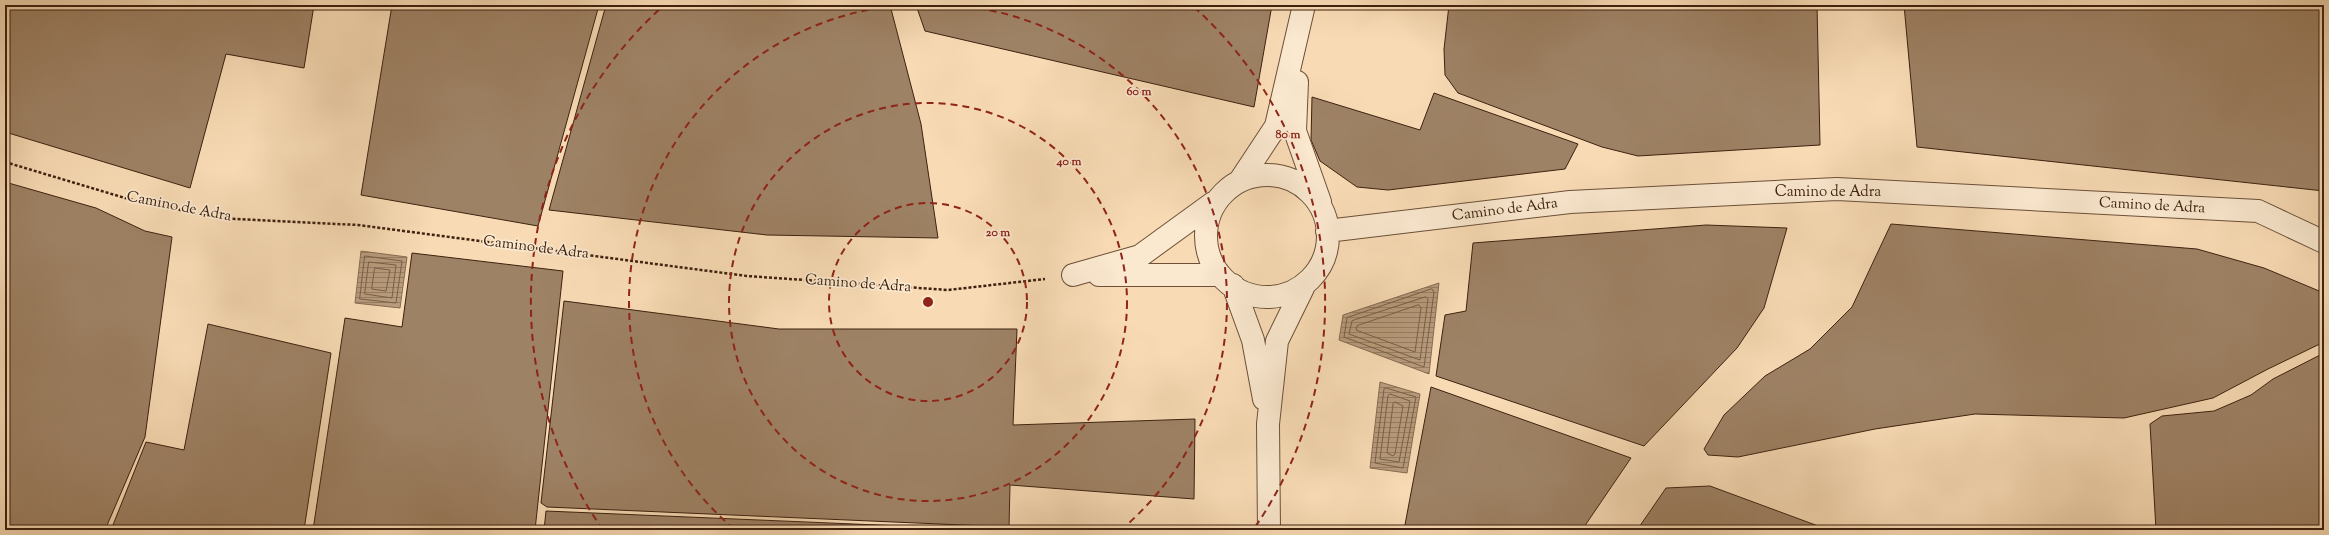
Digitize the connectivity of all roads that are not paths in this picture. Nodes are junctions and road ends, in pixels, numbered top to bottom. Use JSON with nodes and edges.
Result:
{"nodes":[{"id":1,"x":1304,"y":5,"type":"edge"},
{"id":2,"x":1298,"y":35,"type":"junction"},
{"id":3,"x":1241,"y":179,"type":"junction"},
{"id":4,"x":1213,"y":203,"type":"junction"},
{"id":5,"x":1321,"y":204,"type":"junction"},
{"id":6,"x":1327,"y":231,"type":"junction"},
{"id":7,"x":2324,"y":242,"type":"edge"},
{"id":8,"x":1225,"y":280,"type":"junction"},
{"id":9,"x":1303,"y":288,"type":"junction"},
{"id":10,"x":1268,"y":424,"type":"junction"},
{"id":11,"x":1269,"y":530,"type":"edge"}],
"edges":[{"from":1,"to":2,"type":"street"},
{"from":2,"to":3,"type":"street"},
{"from":2,"to":5,"type":"street"},
{"from":3,"to":4,"type":"street"},
{"from":3,"to":5,"type":"street"},
{"from":4,"to":8,"type":"street"},
{"from":4,"to":8,"type":"street"},
{"from":5,"to":6,"type":"street"},
{"from":6,"to":7,"type":"street","name":"Camino de Adra"},
{"from":6,"to":9,"type":"street"},
{"from":8,"to":9,"type":"street"},
{"from":8,"to":10,"type":"street"},
{"from":9,"to":10,"type":"street"},
{"from":10,"to":11,"type":"street"}]}
